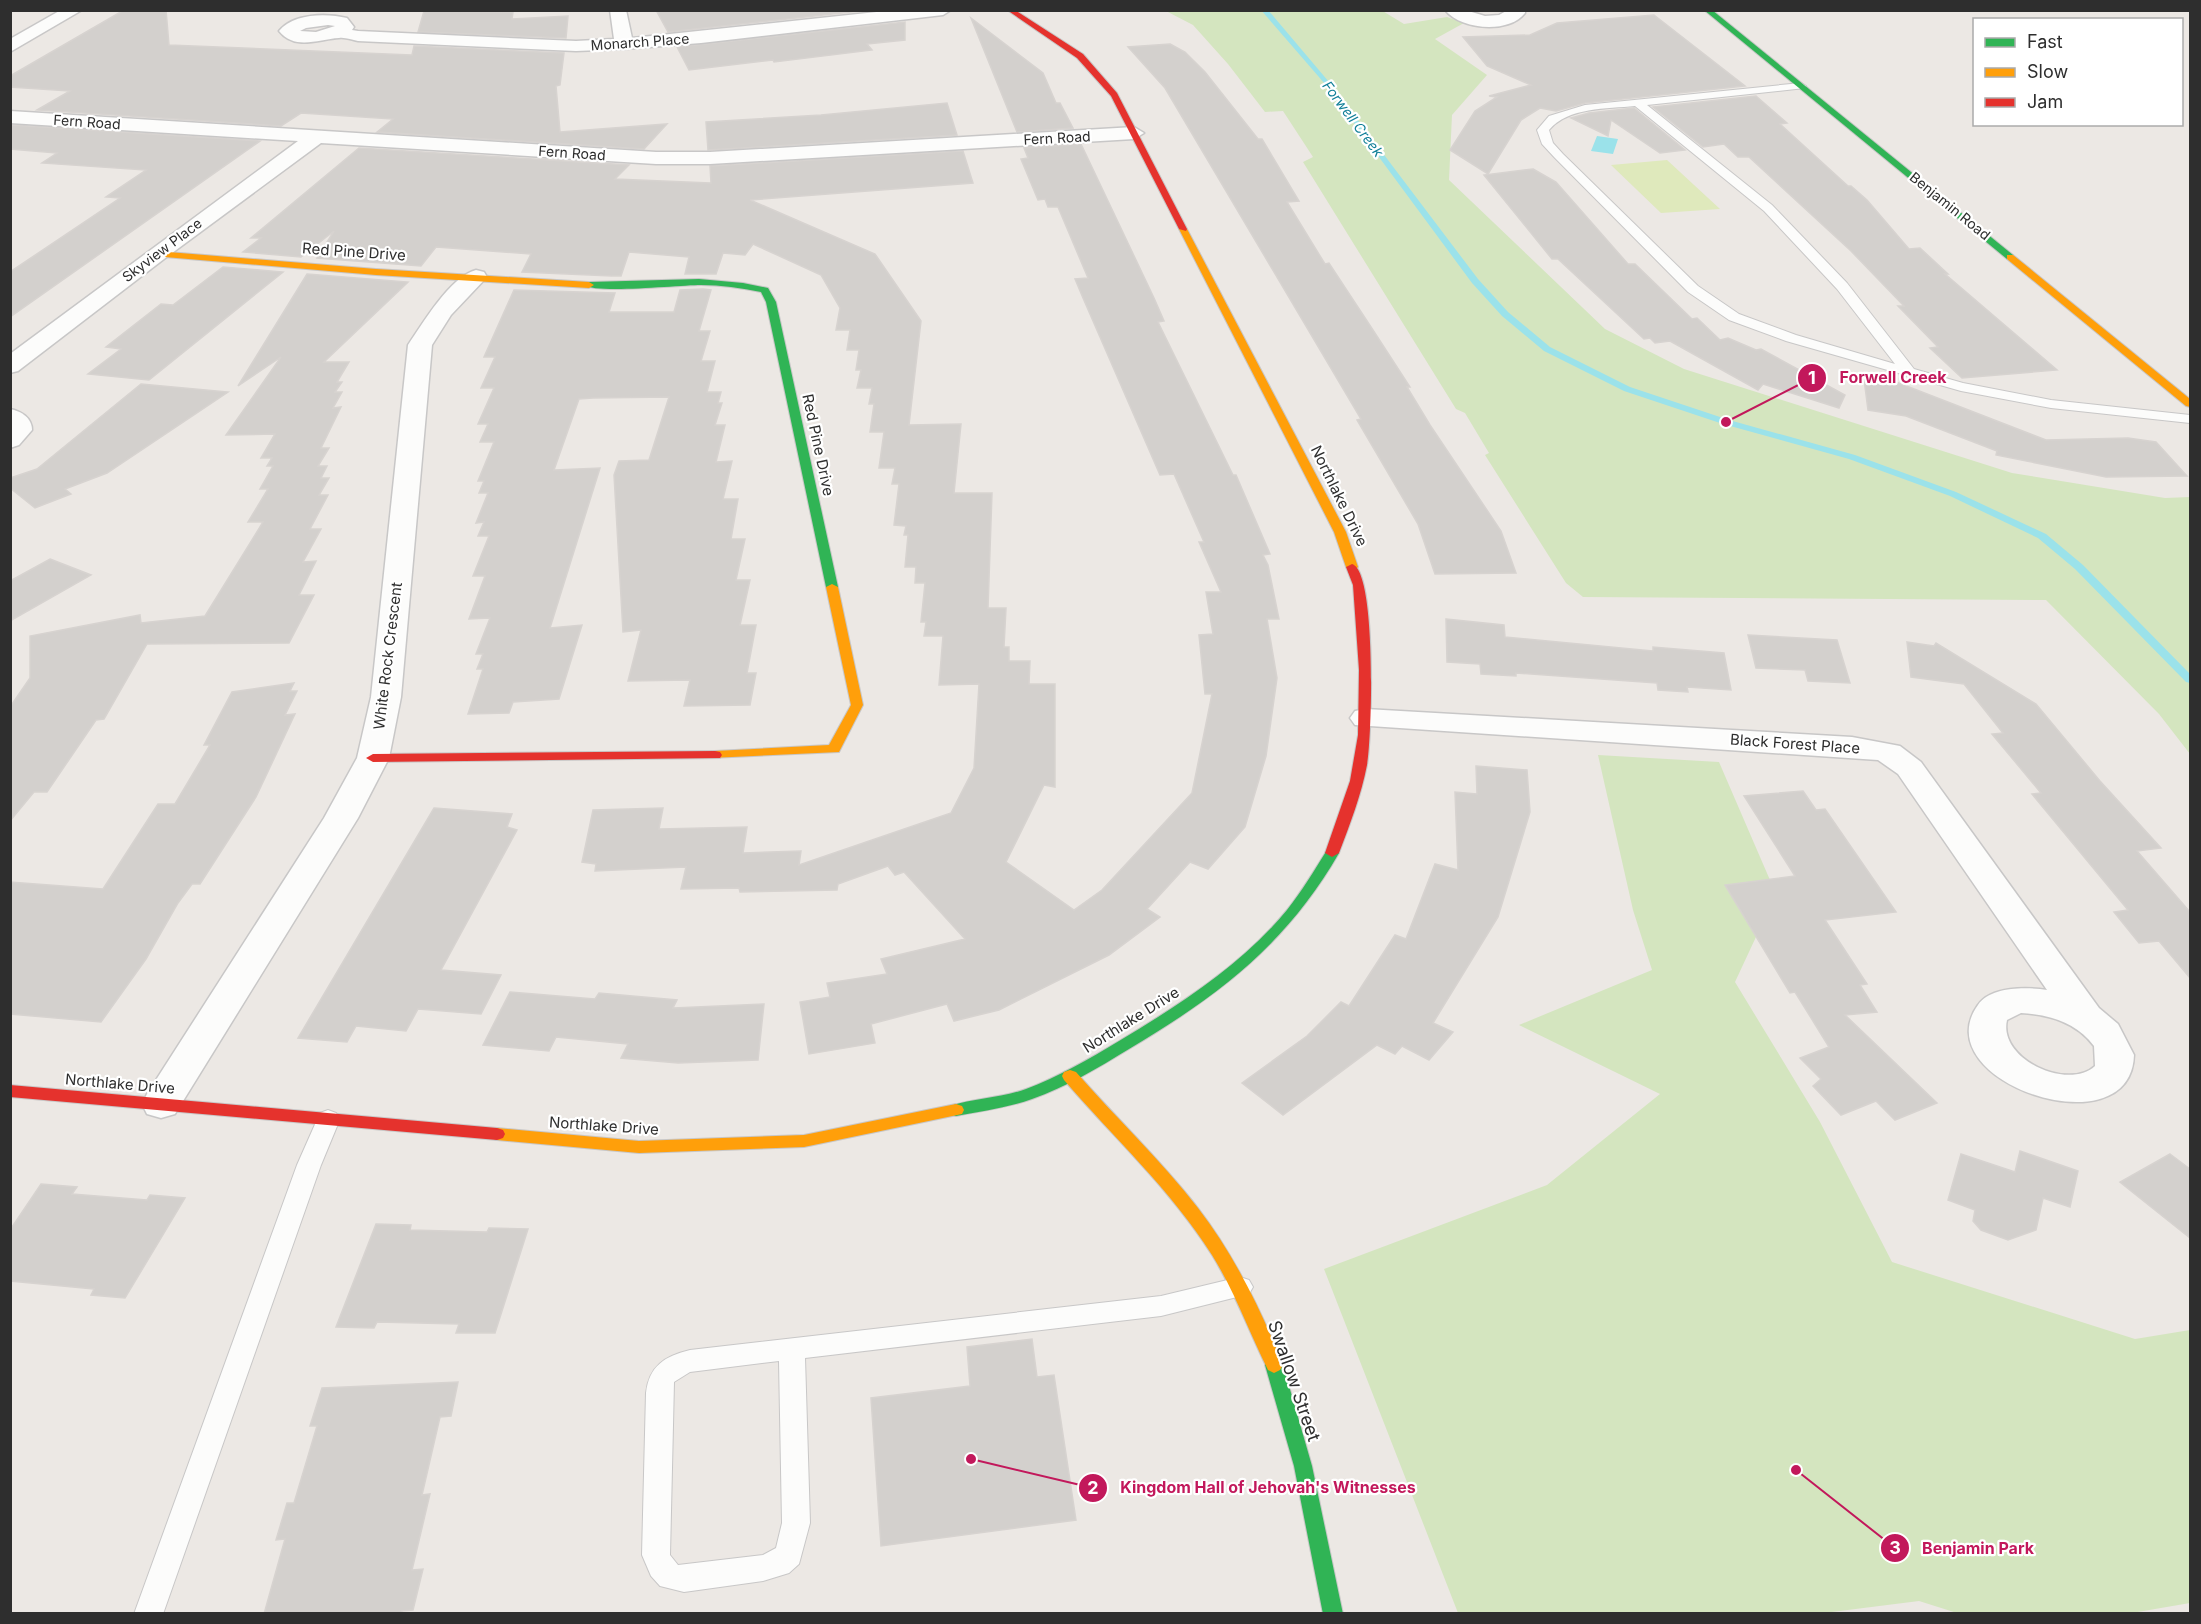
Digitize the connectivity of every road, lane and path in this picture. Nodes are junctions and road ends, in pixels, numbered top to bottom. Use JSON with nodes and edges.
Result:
{"nodes":[{"id":1,"x":74,"y":10,"type":"edge"},
{"id":2,"x":618,"y":10,"type":"edge"},
{"id":3,"x":943,"y":10,"type":"edge"},
{"id":4,"x":1010,"y":10,"type":"edge"},
{"id":5,"x":1453,"y":10,"type":"edge"},
{"id":6,"x":1516,"y":10,"type":"edge"},
{"id":7,"x":1707,"y":10,"type":"edge"},
{"id":8,"x":337,"y":32,"type":"dead end"},
{"id":9,"x":624,"y":44,"type":"junction"},
{"id":10,"x":10,"y":47,"type":"edge"},
{"id":11,"x":1801,"y":86,"type":"junction"},
{"id":12,"x":1636,"y":102,"type":"junction"},
{"id":13,"x":10,"y":117,"type":"edge"},
{"id":14,"x":1134,"y":133,"type":"junction"},
{"id":15,"x":316,"y":136,"type":"junction"},
{"id":16,"x":156,"y":254,"type":"junction"},
{"id":17,"x":477,"y":277,"type":"junction"},
{"id":18,"x":10,"y":366,"type":"edge"},
{"id":19,"x":1909,"y":372,"type":"junction"},
{"id":20,"x":2190,"y":404,"type":"edge"},
{"id":21,"x":10,"y":416,"type":"edge"},
{"id":22,"x":2190,"y":419,"type":"edge"},
{"id":23,"x":10,"y":440,"type":"edge"},
{"id":24,"x":1366,"y":718,"type":"junction"},
{"id":25,"x":373,"y":758,"type":"junction"},
{"id":26,"x":2088,"y":1018,"type":"dead end"},
{"id":27,"x":1070,"y":1076,"type":"junction"},
{"id":28,"x":10,"y":1091,"type":"edge"},
{"id":29,"x":161,"y":1104,"type":"junction"},
{"id":30,"x":328,"y":1119,"type":"junction"},
{"id":31,"x":1240,"y":1287,"type":"junction"},
{"id":32,"x":792,"y":1350,"type":"junction"},
{"id":33,"x":148,"y":1614,"type":"edge"},
{"id":34,"x":1333,"y":1614,"type":"edge"}],
"edges":[{"from":1,"to":10,"type":"street"},
{"from":2,"to":9,"type":"street"},
{"from":3,"to":9,"type":"street","name":"Monarch Place"},
{"from":4,"to":14,"type":"street","name":"Northlake Drive"},
{"from":5,"to":6,"type":"street"},
{"from":7,"to":11,"type":"street","name":"Benjamin Road"},
{"from":8,"to":9,"type":"street","name":"Monarch Place"},
{"from":11,"to":12,"type":"lane"},
{"from":11,"to":20,"type":"street","name":"Benjamin Road"},
{"from":12,"to":19,"type":"lane"},
{"from":12,"to":19,"type":"lane"},
{"from":13,"to":15,"type":"street","name":"Fern Road"},
{"from":14,"to":15,"type":"street","name":"Fern Road"},
{"from":14,"to":24,"type":"street","name":"Northlake Drive"},
{"from":15,"to":16,"type":"street","name":"Skyview Place"},
{"from":16,"to":17,"type":"street","name":"Red Pine Drive"},
{"from":16,"to":18,"type":"street","name":"Skyview Place"},
{"from":17,"to":25,"type":"street","name":"White Rock Crescent"},
{"from":17,"to":25,"type":"street","name":"Red Pine Drive"},
{"from":19,"to":22,"type":"lane"},
{"from":21,"to":23,"type":"street"},
{"from":24,"to":26,"type":"street","name":"Black Forest Place"},
{"from":24,"to":27,"type":"street","name":"Northlake Drive"},
{"from":25,"to":29,"type":"street","name":"White Rock Crescent"},
{"from":27,"to":30,"type":"street","name":"Northlake Drive"},
{"from":27,"to":31,"type":"street","name":"Swallow Street"},
{"from":28,"to":29,"type":"street","name":"Northlake Drive"},
{"from":29,"to":30,"type":"street","name":"Northlake Drive"},
{"from":30,"to":33,"type":"lane"},
{"from":31,"to":32,"type":"lane"},
{"from":31,"to":34,"type":"street","name":"Swallow Street"},
{"from":32,"to":32,"type":"lane"}]}
